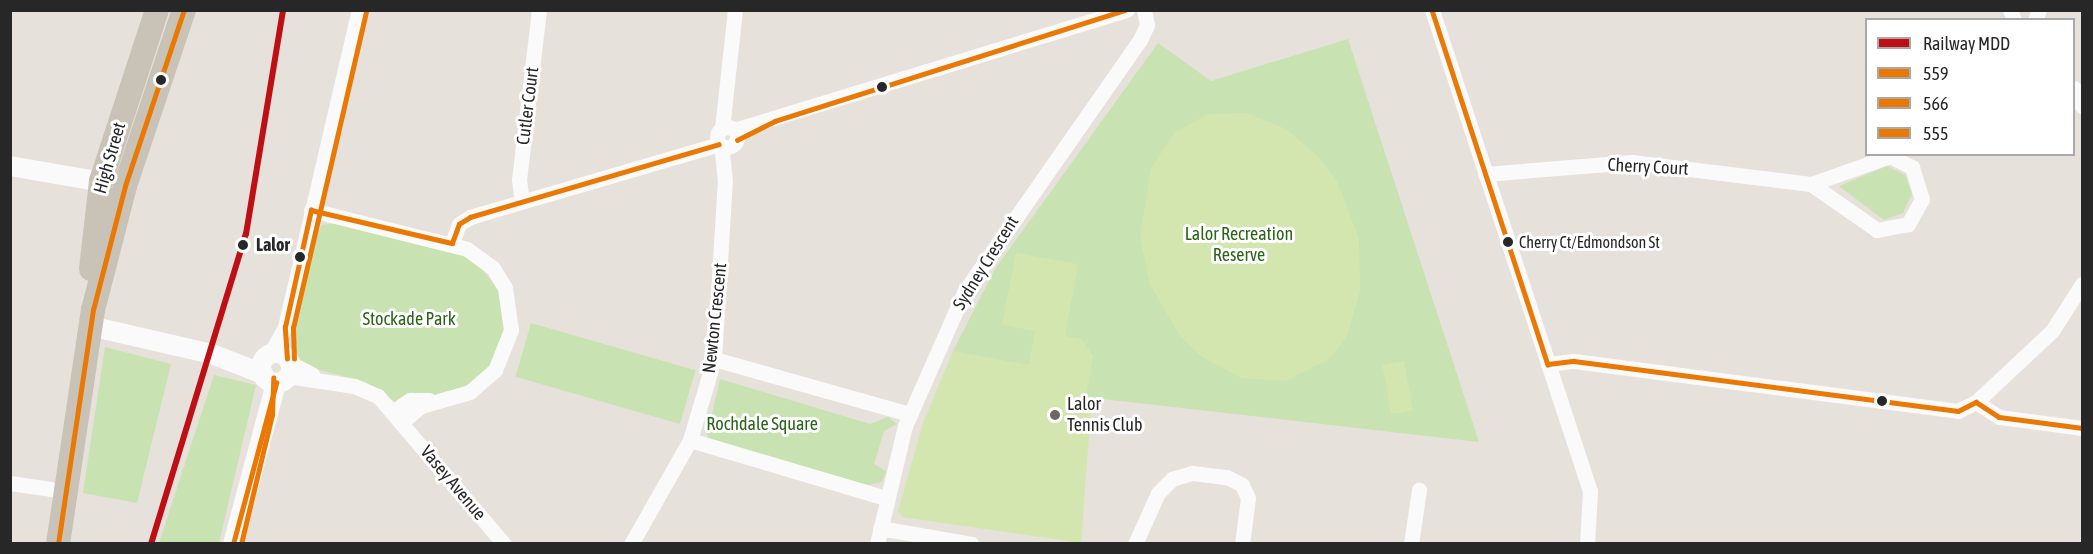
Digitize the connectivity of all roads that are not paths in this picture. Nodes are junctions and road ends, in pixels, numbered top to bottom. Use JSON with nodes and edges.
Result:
{"nodes":[{"id":1,"x":157,"y":10,"type":"edge"},
{"id":2,"x":184,"y":10,"type":"edge"},
{"id":3,"x":358,"y":10,"type":"edge"},
{"id":4,"x":539,"y":10,"type":"edge"},
{"id":5,"x":735,"y":10,"type":"edge"},
{"id":6,"x":1127,"y":10,"type":"edge"},
{"id":7,"x":1144,"y":10,"type":"edge"},
{"id":8,"x":1432,"y":10,"type":"edge"},
{"id":9,"x":2075,"y":92,"type":"edge"},
{"id":10,"x":2082,"y":106,"type":"edge"},
{"id":11,"x":727,"y":137,"type":"junction"},
{"id":12,"x":10,"y":166,"type":"edge"},
{"id":13,"x":1485,"y":174,"type":"junction"},
{"id":14,"x":101,"y":181,"type":"junction"},
{"id":15,"x":1811,"y":184,"type":"junction"},
{"id":16,"x":125,"y":186,"type":"junction"},
{"id":17,"x":522,"y":201,"type":"junction"},
{"id":18,"x":312,"y":210,"type":"junction"},
{"id":19,"x":452,"y":243,"type":"junction"},
{"id":20,"x":2082,"y":285,"type":"edge"},
{"id":21,"x":92,"y":318,"type":"junction"},
{"id":22,"x":714,"y":359,"type":"junction"},
{"id":23,"x":1548,"y":364,"type":"junction"},
{"id":24,"x":276,"y":368,"type":"junction"},
{"id":25,"x":1976,"y":402,"type":"junction"},
{"id":26,"x":910,"y":414,"type":"junction"},
{"id":27,"x":397,"y":417,"type":"junction"},
{"id":28,"x":2082,"y":428,"type":"edge"},
{"id":29,"x":690,"y":440,"type":"junction"},
{"id":30,"x":10,"y":483,"type":"edge"},
{"id":31,"x":1419,"y":490,"type":"dead end"},
{"id":32,"x":65,"y":491,"type":"junction"},
{"id":33,"x":886,"y":498,"type":"junction"},
{"id":34,"x":878,"y":536,"type":"edge"},
{"id":35,"x":58,"y":543,"type":"edge"},
{"id":36,"x":233,"y":543,"type":"edge"},
{"id":37,"x":504,"y":543,"type":"edge"},
{"id":38,"x":631,"y":543,"type":"edge"},
{"id":39,"x":972,"y":543,"type":"edge"},
{"id":40,"x":1135,"y":543,"type":"edge"},
{"id":41,"x":1242,"y":543,"type":"edge"},
{"id":42,"x":1411,"y":543,"type":"edge"},
{"id":43,"x":1590,"y":543,"type":"edge"}],
"edges":[{"from":1,"to":14,"type":"main road","name":"High Street"},
{"from":2,"to":16,"type":"main road","name":"High Street"},
{"from":3,"to":18,"type":"street"},
{"from":4,"to":17,"type":"street","name":"Cutler Court"},
{"from":5,"to":11,"type":"street","name":"Newton Crescent"},
{"from":6,"to":11,"type":"street"},
{"from":7,"to":26,"type":"street","name":"Sydney Crescent"},
{"from":8,"to":13,"type":"street"},
{"from":9,"to":10,"type":"street"},
{"from":11,"to":17,"type":"street"},
{"from":11,"to":22,"type":"street","name":"Newton Crescent"},
{"from":12,"to":14,"type":"street"},
{"from":13,"to":15,"type":"street","name":"Cherry Court"},
{"from":13,"to":23,"type":"street"},
{"from":14,"to":16,"type":"street"},
{"from":14,"to":21,"type":"main road","name":"High Street"},
{"from":15,"to":15,"type":"street","name":"Cherry Court"},
{"from":16,"to":21,"type":"main road","name":"High Street"},
{"from":17,"to":19,"type":"street"},
{"from":18,"to":19,"type":"street"},
{"from":18,"to":24,"type":"street"},
{"from":19,"to":27,"type":"street"},
{"from":20,"to":25,"type":"street"},
{"from":21,"to":24,"type":"street"},
{"from":21,"to":32,"type":"main road","name":"High Street"},
{"from":22,"to":26,"type":"street"},
{"from":22,"to":29,"type":"street","name":"Newton Crescent"},
{"from":23,"to":25,"type":"street"},
{"from":23,"to":43,"type":"street"},
{"from":24,"to":27,"type":"street","name":"Vasey Avenue"},
{"from":24,"to":36,"type":"street"},
{"from":25,"to":28,"type":"street"},
{"from":26,"to":33,"type":"street","name":"Sydney Crescent"},
{"from":27,"to":37,"type":"street","name":"Vasey Avenue"},
{"from":29,"to":33,"type":"street"},
{"from":29,"to":38,"type":"street","name":"Newton Crescent"},
{"from":30,"to":32,"type":"street"},
{"from":31,"to":42,"type":"street"},
{"from":32,"to":35,"type":"main road","name":"High Street"},
{"from":33,"to":34,"type":"street","name":"Sydney Crescent"},
{"from":34,"to":39,"type":"street"},
{"from":40,"to":41,"type":"street"}]}
